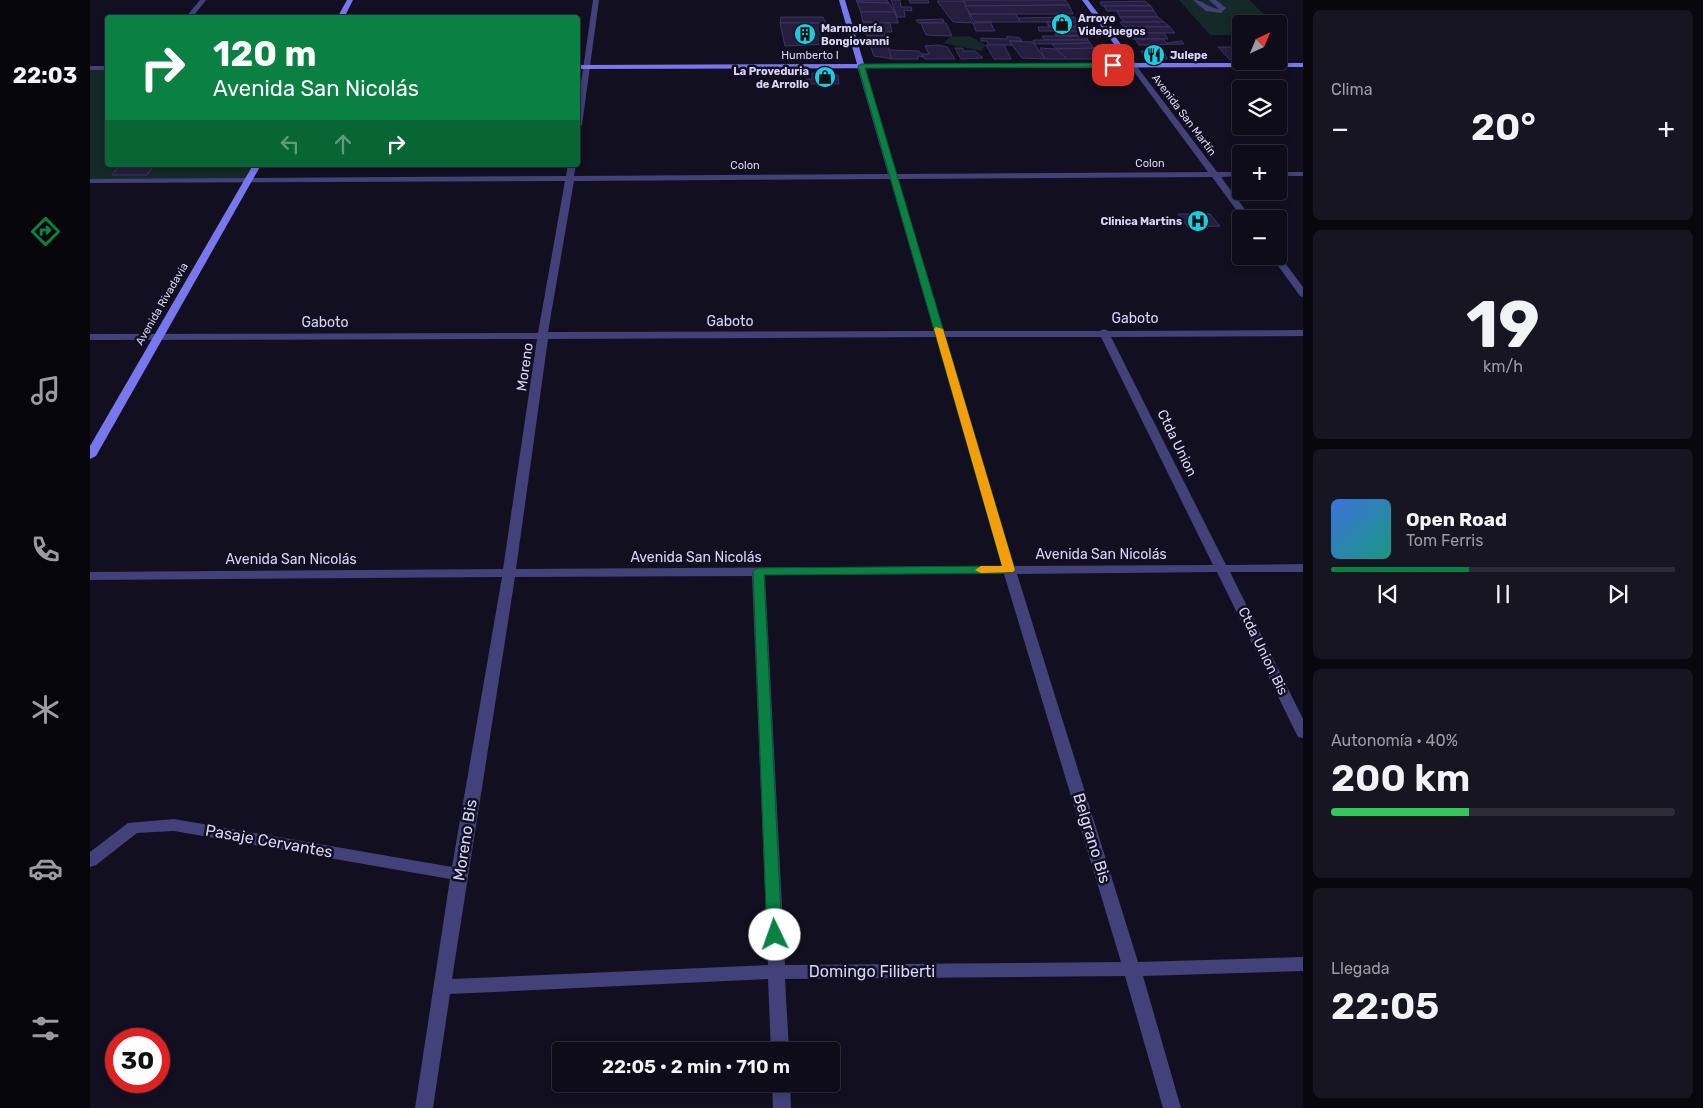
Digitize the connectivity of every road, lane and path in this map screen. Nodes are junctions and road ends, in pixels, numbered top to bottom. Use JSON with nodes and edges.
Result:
{"nodes":[{"id":1,"x":203,"y":0,"type":"edge"},
{"id":2,"x":350,"y":0,"type":"edge"},
{"id":3,"x":596,"y":0,"type":"edge"},
{"id":4,"x":842,"y":0,"type":"edge"},
{"id":5,"x":1085,"y":0,"type":"edge"},
{"id":6,"x":1196,"y":0,"type":"edge"},
{"id":7,"x":1212,"y":0,"type":"edge"},
{"id":8,"x":190,"y":15,"type":"edge"},
{"id":9,"x":342,"y":15,"type":"edge"},
{"id":10,"x":1133,"y":65,"type":"junction"},
{"id":11,"x":1303,"y":65,"type":"edge"},
{"id":12,"x":861,"y":66,"type":"junction"},
{"id":13,"x":580,"y":67,"type":"edge"},
{"id":14,"x":586,"y":67,"type":"junction"},
{"id":15,"x":90,"y":68,"type":"edge"},
{"id":16,"x":105,"y":68,"type":"edge"},
{"id":17,"x":580,"y":110,"type":"edge"},
{"id":18,"x":256,"y":167,"type":"edge"},
{"id":19,"x":572,"y":167,"type":"edge"},
{"id":20,"x":1215,"y":174,"type":"junction"},
{"id":21,"x":1232,"y":174,"type":"edge"},
{"id":22,"x":1287,"y":174,"type":"edge"},
{"id":23,"x":1303,"y":174,"type":"edge"},
{"id":24,"x":894,"y":176,"type":"junction"},
{"id":25,"x":570,"y":177,"type":"junction"},
{"id":26,"x":248,"y":179,"type":"junction"},
{"id":27,"x":90,"y":181,"type":"edge"},
{"id":28,"x":1241,"y":210,"type":"edge"},
{"id":29,"x":1282,"y":265,"type":"edge"},
{"id":30,"x":1303,"y":294,"type":"edge"},
{"id":31,"x":1104,"y":332,"type":"junction"},
{"id":32,"x":1303,"y":332,"type":"edge"},
{"id":33,"x":940,"y":334,"type":"junction"},
{"id":34,"x":543,"y":335,"type":"junction"},
{"id":35,"x":90,"y":336,"type":"edge"},
{"id":36,"x":157,"y":336,"type":"junction"},
{"id":37,"x":90,"y":456,"type":"edge"},
{"id":38,"x":1222,"y":568,"type":"junction"},
{"id":39,"x":1303,"y":568,"type":"edge"},
{"id":40,"x":1009,"y":570,"type":"junction"},
{"id":41,"x":758,"y":571,"type":"junction"},
{"id":42,"x":509,"y":573,"type":"junction"},
{"id":43,"x":90,"y":576,"type":"edge"},
{"id":44,"x":1303,"y":734,"type":"edge"},
{"id":45,"x":90,"y":861,"type":"edge"},
{"id":46,"x":459,"y":874,"type":"junction"},
{"id":47,"x":1303,"y":964,"type":"edge"},
{"id":48,"x":1132,"y":969,"type":"junction"},
{"id":49,"x":776,"y":972,"type":"junction"},
{"id":50,"x":442,"y":987,"type":"junction"},
{"id":51,"x":780,"y":1042,"type":"edge"},
{"id":52,"x":781,"y":1092,"type":"edge"},
{"id":53,"x":424,"y":1108,"type":"edge"},
{"id":54,"x":782,"y":1108,"type":"edge"},
{"id":55,"x":1172,"y":1108,"type":"edge"}],
"edges":[{"from":1,"to":8,"type":"street"},
{"from":2,"to":9,"type":"street"},
{"from":3,"to":14,"type":"street"},
{"from":4,"to":12,"type":"street"},
{"from":5,"to":10,"type":"street","name":"Avenida San Martín"},
{"from":6,"to":7,"type":"lane"},
{"from":10,"to":11,"type":"street","name":"Humberto I"},
{"from":10,"to":12,"type":"street","name":"Humberto I"},
{"from":10,"to":20,"type":"street","name":"Avenida San Martín"},
{"from":12,"to":14,"type":"street","name":"Humberto I"},
{"from":12,"to":24,"type":"street","name":"Belgrano Bis"},
{"from":13,"to":14,"type":"street","name":"Humberto I"},
{"from":14,"to":17,"type":"street"},
{"from":15,"to":16,"type":"street"},
{"from":18,"to":26,"type":"street","name":"Avenida Rivadavia"},
{"from":19,"to":25,"type":"street","name":"Moreno"},
{"from":20,"to":21,"type":"street","name":"Colon"},
{"from":20,"to":24,"type":"street","name":"Colon"},
{"from":20,"to":28,"type":"street","name":"Avenida San Martín"},
{"from":22,"to":23,"type":"street"},
{"from":24,"to":25,"type":"street","name":"Colon"},
{"from":24,"to":33,"type":"street","name":"Belgrano Bis"},
{"from":25,"to":26,"type":"street","name":"Colon"},
{"from":25,"to":34,"type":"street","name":"Moreno"},
{"from":26,"to":27,"type":"street","name":"Colon"},
{"from":26,"to":36,"type":"street","name":"Avenida Rivadavia"},
{"from":29,"to":30,"type":"street"},
{"from":31,"to":32,"type":"street","name":"Gaboto"},
{"from":31,"to":33,"type":"street","name":"Gaboto"},
{"from":31,"to":38,"type":"street","name":"Ctda Union"},
{"from":33,"to":34,"type":"street","name":"Gaboto"},
{"from":33,"to":40,"type":"street","name":"Belgrano Bis"},
{"from":34,"to":36,"type":"street","name":"Gaboto"},
{"from":34,"to":42,"type":"street","name":"Moreno"},
{"from":35,"to":36,"type":"street","name":"Gaboto"},
{"from":36,"to":37,"type":"street","name":"Avenida Rivadavia"},
{"from":38,"to":39,"type":"street","name":"Avenida San Nicolás"},
{"from":38,"to":40,"type":"street","name":"Avenida San Nicolás"},
{"from":38,"to":44,"type":"street","name":"Ctda Union Bis"},
{"from":40,"to":41,"type":"street","name":"Avenida San Nicolás"},
{"from":40,"to":48,"type":"street","name":"Belgrano Bis"},
{"from":41,"to":42,"type":"street","name":"Avenida San Nicolás"},
{"from":41,"to":49,"type":"street"},
{"from":42,"to":43,"type":"street","name":"Avenida San Nicolás"},
{"from":42,"to":46,"type":"street","name":"Moreno Bis"},
{"from":45,"to":46,"type":"street","name":"Pasaje Cervantes"},
{"from":46,"to":50,"type":"street","name":"Moreno Bis"},
{"from":47,"to":48,"type":"street","name":"Domingo Filiberti"},
{"from":48,"to":49,"type":"street","name":"Domingo Filiberti"},
{"from":48,"to":55,"type":"street","name":"Belgrano Bis"},
{"from":49,"to":50,"type":"street","name":"Domingo Filiberti"},
{"from":49,"to":51,"type":"street"},
{"from":50,"to":53,"type":"street","name":"Moreno Bis"},
{"from":52,"to":54,"type":"street"}]}
